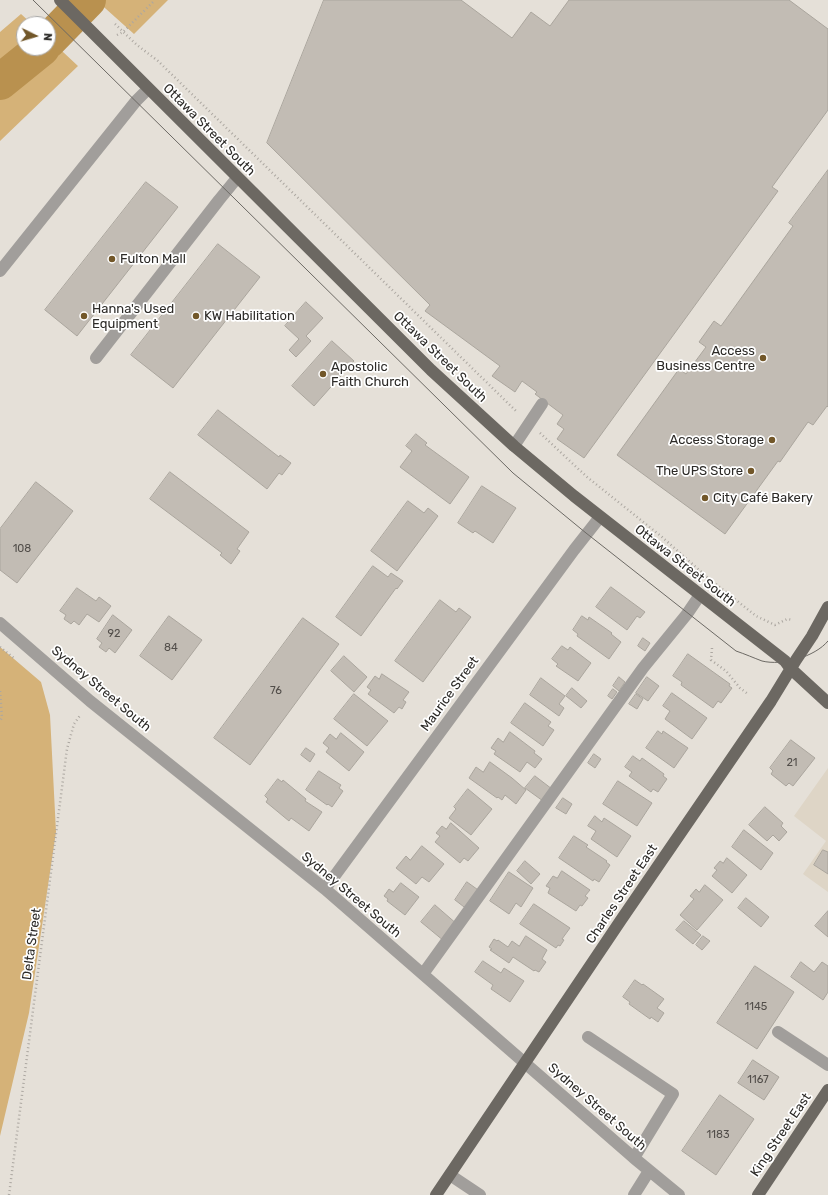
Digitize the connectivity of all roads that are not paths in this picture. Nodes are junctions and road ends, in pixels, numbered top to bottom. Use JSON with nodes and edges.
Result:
{"nodes":[{"id":1,"x":60,"y":0,"type":"edge"},
{"id":2,"x":148,"y":89,"type":"junction"},
{"id":3,"x":237,"y":178,"type":"junction"},
{"id":4,"x":0,"y":271,"type":"edge"},
{"id":5,"x":96,"y":358,"type":"dead end"},
{"id":6,"x":542,"y":404,"type":"dead end"},
{"id":7,"x":514,"y":446,"type":"junction"},
{"id":8,"x":600,"y":516,"type":"junction"},
{"id":9,"x":700,"y":595,"type":"junction"},
{"id":10,"x":828,"y":607,"type":"edge"},
{"id":11,"x":0,"y":623,"type":"edge"},
{"id":12,"x":790,"y":668,"type":"junction"},
{"id":13,"x":828,"y":703,"type":"edge"},
{"id":14,"x":325,"y":889,"type":"junction"},
{"id":15,"x":424,"y":974,"type":"junction"},
{"id":16,"x":778,"y":1032,"type":"dead end"},
{"id":17,"x":588,"y":1037,"type":"dead end"},
{"id":18,"x":525,"y":1062,"type":"junction"},
{"id":19,"x":828,"y":1065,"type":"edge"},
{"id":20,"x":828,"y":1090,"type":"edge"},
{"id":21,"x":634,"y":1158,"type":"junction"},
{"id":22,"x":649,"y":1171,"type":"junction"},
{"id":23,"x":450,"y":1175,"type":"junction"},
{"id":24,"x":436,"y":1195,"type":"edge"},
{"id":25,"x":480,"y":1195,"type":"edge"},
{"id":26,"x":634,"y":1195,"type":"edge"},
{"id":27,"x":679,"y":1195,"type":"edge"},
{"id":28,"x":758,"y":1195,"type":"edge"}],
"edges":[{"from":1,"to":2,"type":"main road","name":"Ottawa Street South"},
{"from":2,"to":3,"type":"main road","name":"Ottawa Street South"},
{"from":2,"to":4,"type":"street"},
{"from":3,"to":5,"type":"street"},
{"from":3,"to":7,"type":"main road","name":"Ottawa Street South"},
{"from":6,"to":7,"type":"street"},
{"from":7,"to":8,"type":"main road","name":"Ottawa Street South"},
{"from":8,"to":9,"type":"main road","name":"Ottawa Street South"},
{"from":8,"to":14,"type":"street","name":"Maurice Street"},
{"from":9,"to":12,"type":"main road","name":"Ottawa Street South"},
{"from":9,"to":15,"type":"street"},
{"from":10,"to":12,"type":"main road","name":"Charles Street East"},
{"from":11,"to":14,"type":"street","name":"Sydney Street South"},
{"from":12,"to":13,"type":"main road","name":"Ottawa Street South"},
{"from":12,"to":18,"type":"main road","name":"Charles Street East"},
{"from":14,"to":15,"type":"street","name":"Sydney Street South"},
{"from":15,"to":18,"type":"street","name":"Sydney Street South"},
{"from":16,"to":19,"type":"street"},
{"from":17,"to":21,"type":"street"},
{"from":18,"to":21,"type":"street","name":"Sydney Street South"},
{"from":18,"to":23,"type":"main road","name":"Charles Street East"},
{"from":20,"to":28,"type":"main road","name":"King Street East"},
{"from":21,"to":22,"type":"street","name":"Sydney Street South"},
{"from":22,"to":26,"type":"street"},
{"from":22,"to":27,"type":"street","name":"Sydney Street South"},
{"from":23,"to":24,"type":"main road","name":"Charles Street East"},
{"from":23,"to":25,"type":"street"}]}
